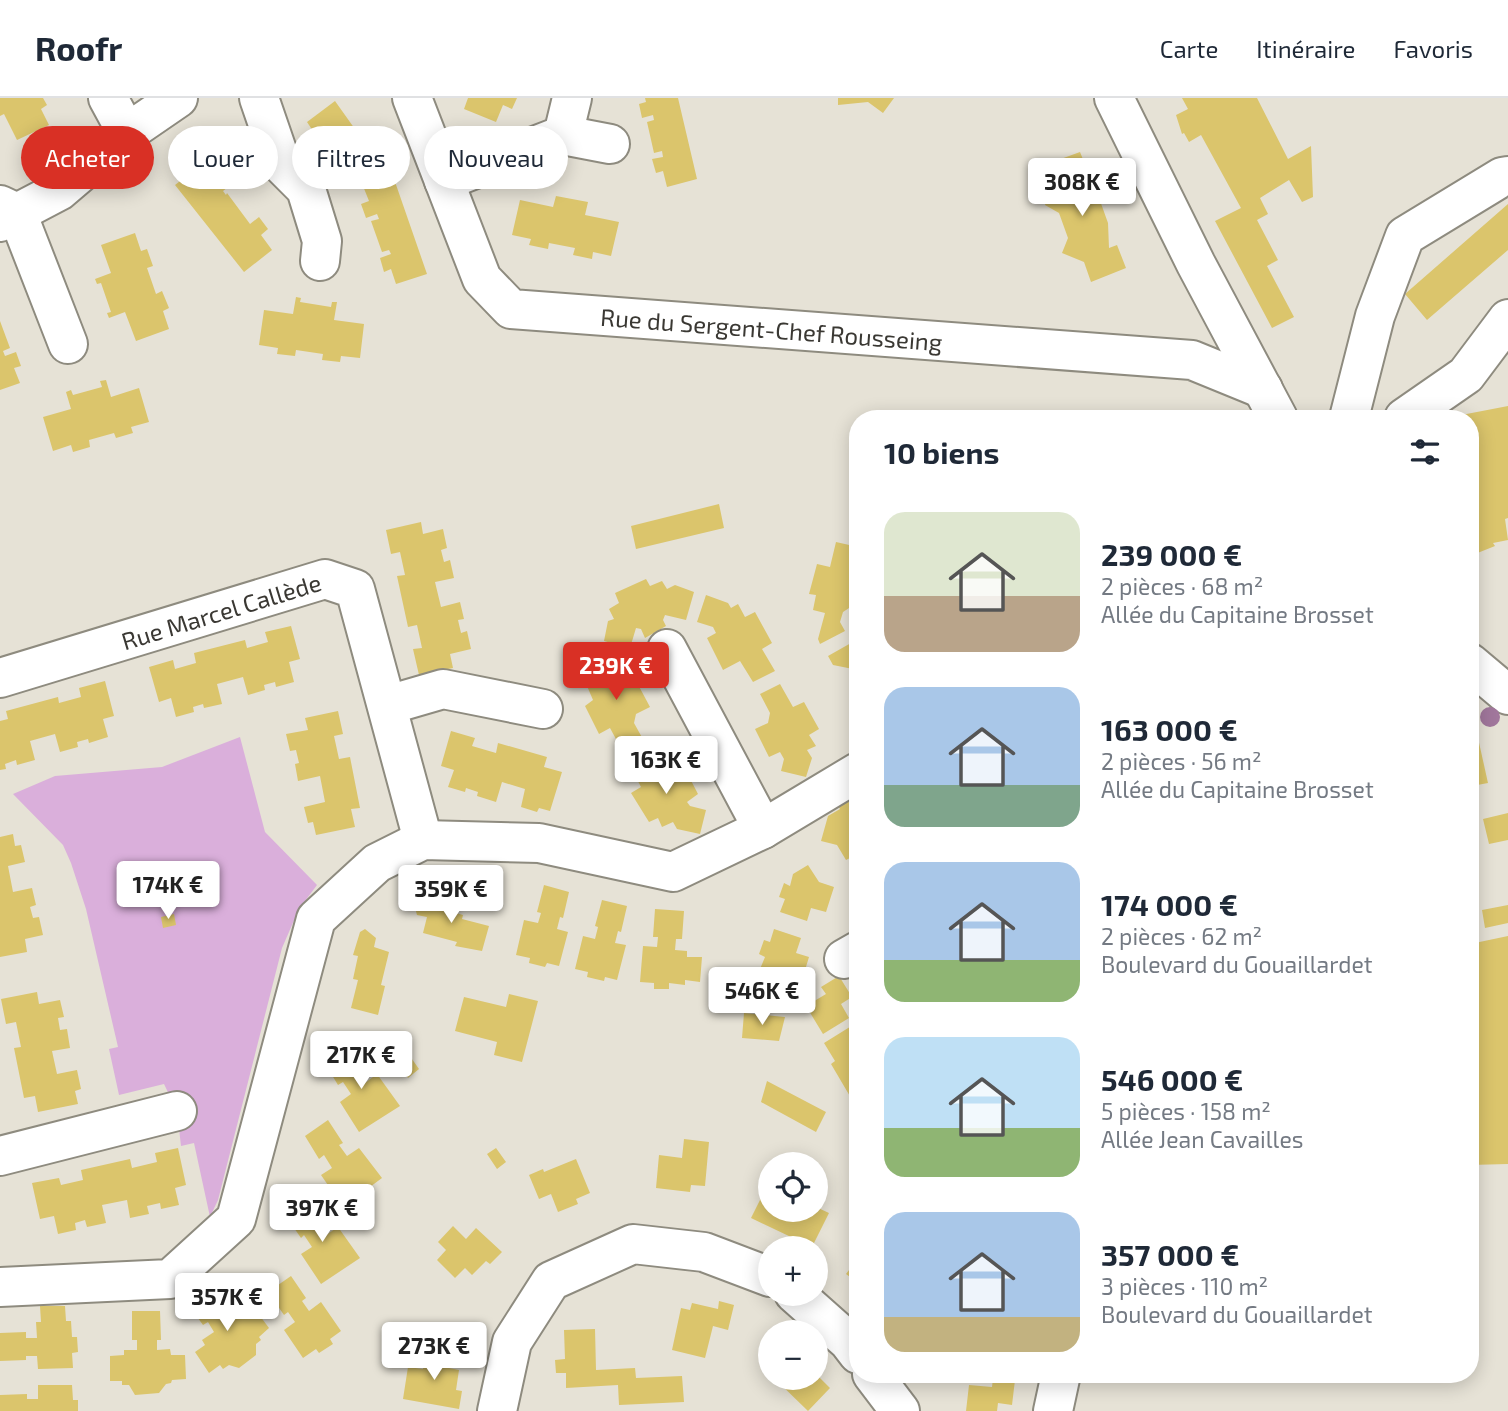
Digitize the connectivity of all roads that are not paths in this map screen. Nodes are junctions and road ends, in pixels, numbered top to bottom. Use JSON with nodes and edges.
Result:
{"nodes":[{"id":1,"x":108,"y":98,"type":"edge"},
{"id":2,"x":178,"y":98,"type":"edge"},
{"id":3,"x":259,"y":98,"type":"edge"},
{"id":4,"x":412,"y":98,"type":"edge"},
{"id":5,"x":572,"y":98,"type":"edge"},
{"id":6,"x":1114,"y":98,"type":"edge"},
{"id":7,"x":123,"y":126,"type":"edge"},
{"id":8,"x":137,"y":126,"type":"edge"},
{"id":9,"x":565,"y":126,"type":"edge"},
{"id":10,"x":424,"y":129,"type":"edge"},
{"id":11,"x":568,"y":136,"type":"edge"},
{"id":12,"x":610,"y":144,"type":"dead end"},
{"id":13,"x":1508,"y":176,"type":"edge"},
{"id":14,"x":61,"y":189,"type":"edge"},
{"id":15,"x":447,"y":189,"type":"edge"},
{"id":16,"x":6,"y":213,"type":"edge"},
{"id":17,"x":320,"y":261,"type":"dead end"},
{"id":18,"x":1508,"y":319,"type":"edge"},
{"id":19,"x":68,"y":344,"type":"dead end"},
{"id":20,"x":1270,"y":404,"type":"edge"},
{"id":21,"x":1351,"y":410,"type":"edge"},
{"id":22,"x":1416,"y":410,"type":"edge"},
{"id":23,"x":667,"y":649,"type":"dead end"},
{"id":24,"x":1479,"y":671,"type":"edge"},
{"id":25,"x":0,"y":678,"type":"edge"},
{"id":26,"x":1508,"y":695,"type":"edge"},
{"id":27,"x":388,"y":705,"type":"junction"},
{"id":28,"x":543,"y":709,"type":"dead end"},
{"id":29,"x":849,"y":777,"type":"edge"},
{"id":30,"x":763,"y":829,"type":"junction"},
{"id":31,"x":423,"y":840,"type":"junction"},
{"id":32,"x":177,"y":1111,"type":"dead end"},
{"id":33,"x":0,"y":1156,"type":"edge"},
{"id":34,"x":758,"y":1272,"type":"edge"},
{"id":35,"x":0,"y":1287,"type":"edge"},
{"id":36,"x":809,"y":1306,"type":"edge"},
{"id":37,"x":849,"y":1342,"type":"edge"},
{"id":38,"x":879,"y":1383,"type":"edge"},
{"id":39,"x":1060,"y":1383,"type":"edge"},
{"id":40,"x":497,"y":1411,"type":"edge"},
{"id":41,"x":900,"y":1411,"type":"edge"},
{"id":42,"x":1053,"y":1411,"type":"edge"}],
"edges":[{"from":1,"to":7,"type":"street"},
{"from":2,"to":8,"type":"street"},
{"from":3,"to":17,"type":"street"},
{"from":4,"to":10,"type":"street","name":"Rue du Sergent-Chef Rousseing"},
{"from":5,"to":9,"type":"street"},
{"from":6,"to":20,"type":"street"},
{"from":11,"to":12,"type":"street"},
{"from":13,"to":21,"type":"street"},
{"from":14,"to":16,"type":"street"},
{"from":15,"to":20,"type":"street","name":"Rue du Sergent-Chef Rousseing"},
{"from":16,"to":19,"type":"street"},
{"from":18,"to":22,"type":"street"},
{"from":23,"to":30,"type":"street"},
{"from":24,"to":26,"type":"street"},
{"from":25,"to":27,"type":"street","name":"Rue Marcel Callède"},
{"from":27,"to":28,"type":"street"},
{"from":27,"to":31,"type":"street","name":"Rue Marcel Callède"},
{"from":29,"to":30,"type":"street"},
{"from":30,"to":31,"type":"street"},
{"from":31,"to":35,"type":"street"},
{"from":32,"to":33,"type":"street"},
{"from":34,"to":40,"type":"street"},
{"from":36,"to":37,"type":"street"},
{"from":38,"to":41,"type":"street"},
{"from":39,"to":42,"type":"street"}]}
